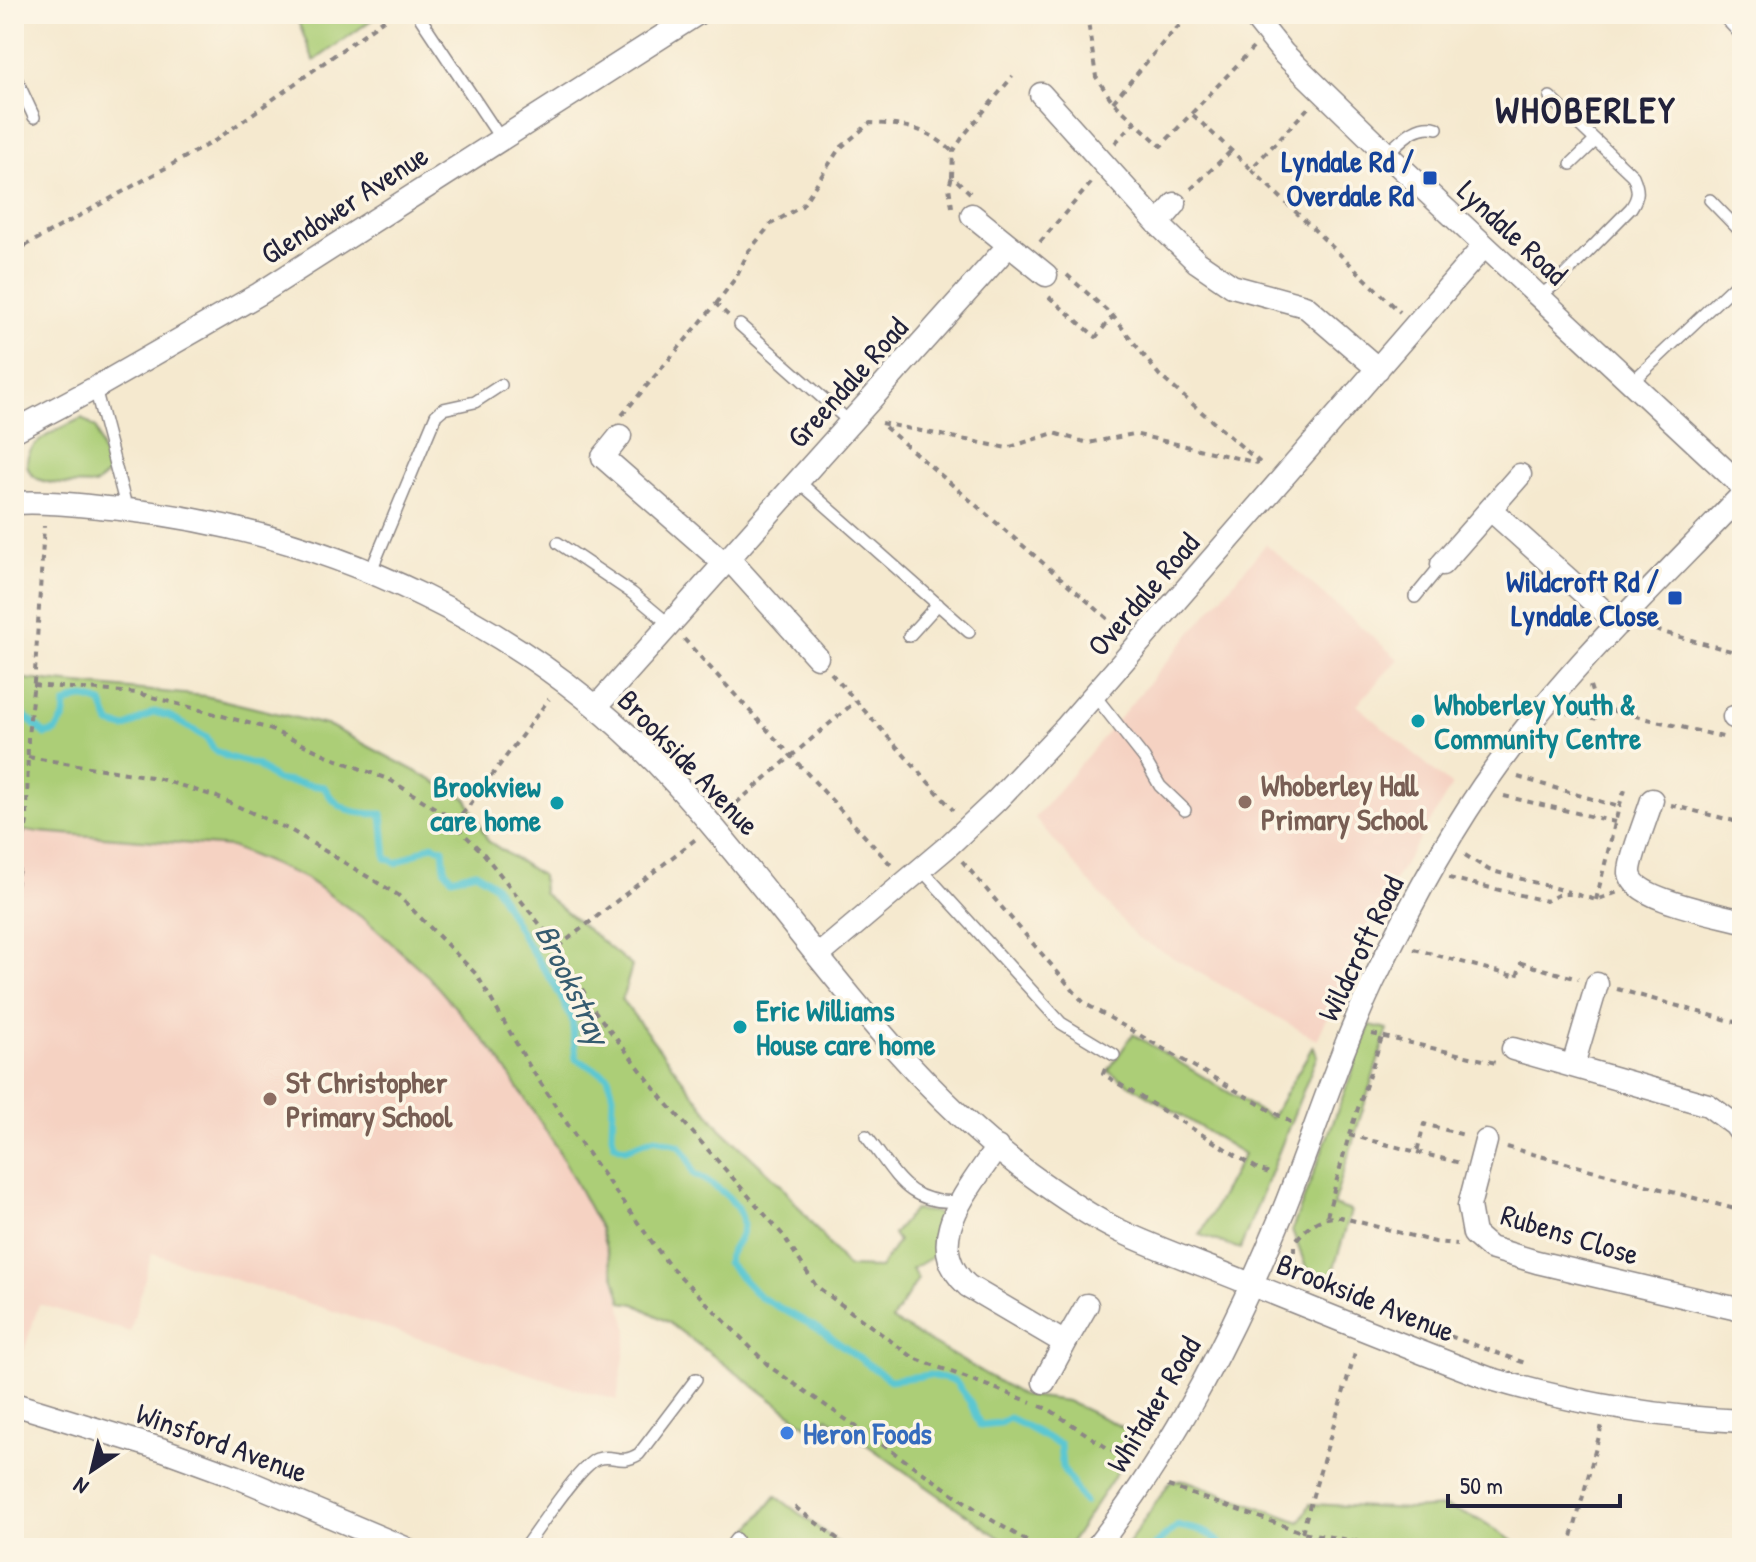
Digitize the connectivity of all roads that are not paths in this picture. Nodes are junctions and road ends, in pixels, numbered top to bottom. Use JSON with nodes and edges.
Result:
{"nodes":[{"id":1,"x":1252,"y":14,"type":"edge"},
{"id":2,"x":1729,"y":14,"type":"edge"},
{"id":3,"x":682,"y":18,"type":"edge"},
{"id":4,"x":421,"y":19,"type":"dead end"},
{"id":5,"x":1742,"y":28,"type":"edge"},
{"id":6,"x":14,"y":74,"type":"edge"},
{"id":7,"x":1041,"y":94,"type":"dead end"},
{"id":8,"x":1550,"y":97,"type":"dead end"},
{"id":9,"x":34,"y":117,"type":"dead end"},
{"id":10,"x":1437,"y":128,"type":"dead end"},
{"id":11,"x":501,"y":139,"type":"junction"},
{"id":12,"x":1595,"y":141,"type":"junction"},
{"id":13,"x":1386,"y":154,"type":"junction"},
{"id":14,"x":1571,"y":164,"type":"dead end"},
{"id":15,"x":1710,"y":200,"type":"dead end"},
{"id":16,"x":1175,"y":204,"type":"road end"},
{"id":17,"x":972,"y":205,"type":"road end"},
{"id":18,"x":1158,"y":224,"type":"junction"},
{"id":19,"x":1742,"y":233,"type":"edge"},
{"id":20,"x":1484,"y":246,"type":"junction"},
{"id":21,"x":1017,"y":252,"type":"junction"},
{"id":22,"x":1046,"y":275,"type":"road end"},
{"id":23,"x":1741,"y":279,"type":"edge"},
{"id":24,"x":1539,"y":297,"type":"junction"},
{"id":25,"x":740,"y":325,"type":"road end"},
{"id":26,"x":1378,"y":369,"type":"junction"},
{"id":27,"x":1631,"y":383,"type":"junction"},
{"id":28,"x":501,"y":385,"type":"dead end"},
{"id":29,"x":95,"y":388,"type":"junction"},
{"id":30,"x":858,"y":416,"type":"junction"},
{"id":31,"x":14,"y":431,"type":"edge"},
{"id":32,"x":620,"y":436,"type":"road end"},
{"id":33,"x":1520,"y":475,"type":"dead end"},
{"id":34,"x":798,"y":481,"type":"junction"},
{"id":35,"x":1742,"y":486,"type":"edge"},
{"id":36,"x":1742,"y":495,"type":"edge"},
{"id":37,"x":14,"y":503,"type":"edge"},
{"id":38,"x":1490,"y":509,"type":"junction"},
{"id":39,"x":127,"y":510,"type":"junction"},
{"id":40,"x":558,"y":543,"type":"dead end"},
{"id":41,"x":726,"y":560,"type":"junction"},
{"id":42,"x":1442,"y":564,"type":"joint"},
{"id":43,"x":370,"y":573,"type":"junction"},
{"id":44,"x":1415,"y":597,"type":"dead end"},
{"id":45,"x":938,"y":604,"type":"junction"},
{"id":46,"x":1620,"y":623,"type":"junction"},
{"id":47,"x":669,"y":624,"type":"junction"},
{"id":48,"x":969,"y":632,"type":"dead end"},
{"id":49,"x":909,"y":636,"type":"dead end"},
{"id":50,"x":817,"y":657,"type":"road end"},
{"id":51,"x":1095,"y":696,"type":"junction"},
{"id":52,"x":596,"y":707,"type":"junction"},
{"id":53,"x":1652,"y":800,"type":"dead end"},
{"id":54,"x":1185,"y":810,"type":"dead end"},
{"id":55,"x":922,"y":870,"type":"junction"},
{"id":56,"x":1742,"y":921,"type":"edge"},
{"id":57,"x":819,"y":955,"type":"junction"},
{"id":58,"x":1597,"y":984,"type":"road end"},
{"id":59,"x":1513,"y":1049,"type":"road end"},
{"id":60,"x":1114,"y":1055,"type":"road end"},
{"id":61,"x":1573,"y":1065,"type":"junction"},
{"id":62,"x":1742,"y":1135,"type":"edge"},
{"id":63,"x":866,"y":1136,"type":"dead end"},
{"id":64,"x":1486,"y":1141,"type":"road end"},
{"id":65,"x":997,"y":1147,"type":"junction"},
{"id":66,"x":963,"y":1201,"type":"junction"},
{"id":67,"x":1252,"y":1284,"type":"junction"},
{"id":68,"x":1087,"y":1305,"type":"dead end"},
{"id":69,"x":1742,"y":1310,"type":"edge"},
{"id":70,"x":1065,"y":1343,"type":"junction"},
{"id":71,"x":696,"y":1379,"type":"dead end"},
{"id":72,"x":1044,"y":1382,"type":"dead end"},
{"id":73,"x":14,"y":1404,"type":"edge"},
{"id":74,"x":1742,"y":1421,"type":"edge"},
{"id":75,"x":356,"y":1526,"type":"junction"},
{"id":76,"x":1098,"y":1545,"type":"edge"},
{"id":77,"x":348,"y":1548,"type":"edge"},
{"id":78,"x":405,"y":1548,"type":"edge"},
{"id":79,"x":524,"y":1548,"type":"edge"}],
"edges":[{"from":1,"to":13,"type":"street","name":"Lyndale Road"},
{"from":2,"to":5,"type":"street"},
{"from":3,"to":11,"type":"street","name":"Glendower Avenue"},
{"from":4,"to":11,"type":"lane"},
{"from":6,"to":9,"type":"lane"},
{"from":7,"to":18,"type":"street"},
{"from":8,"to":12,"type":"lane"},
{"from":10,"to":13,"type":"lane"},
{"from":11,"to":29,"type":"street","name":"Glendower Avenue"},
{"from":12,"to":14,"type":"lane"},
{"from":12,"to":24,"type":"lane"},
{"from":13,"to":20,"type":"street","name":"Lyndale Road"},
{"from":15,"to":19,"type":"lane"},
{"from":16,"to":18,"type":"street"},
{"from":17,"to":21,"type":"street"},
{"from":18,"to":26,"type":"street"},
{"from":20,"to":24,"type":"street","name":"Lyndale Road"},
{"from":20,"to":26,"type":"street","name":"Overdale Road"},
{"from":21,"to":22,"type":"street"},
{"from":21,"to":30,"type":"street","name":"Greendale Road"},
{"from":23,"to":27,"type":"lane"},
{"from":24,"to":27,"type":"street","name":"Lyndale Road"},
{"from":25,"to":30,"type":"lane"},
{"from":26,"to":51,"type":"street","name":"Overdale Road"},
{"from":27,"to":35,"type":"street","name":"Lyndale Road"},
{"from":28,"to":43,"type":"lane"},
{"from":29,"to":31,"type":"street","name":"Glendower Avenue"},
{"from":29,"to":39,"type":"lane"},
{"from":30,"to":34,"type":"street","name":"Greendale Road"},
{"from":32,"to":41,"type":"street"},
{"from":33,"to":38,"type":"street"},
{"from":34,"to":41,"type":"street","name":"Greendale Road"},
{"from":34,"to":45,"type":"lane"},
{"from":36,"to":46,"type":"street","name":"Wildcroft Road"},
{"from":37,"to":39,"type":"street","name":"Brookside Avenue"},
{"from":38,"to":42,"type":"street"},
{"from":38,"to":46,"type":"street"},
{"from":39,"to":43,"type":"street","name":"Brookside Avenue"},
{"from":40,"to":47,"type":"lane"},
{"from":41,"to":47,"type":"street","name":"Greendale Road"},
{"from":41,"to":50,"type":"street"},
{"from":42,"to":44,"type":"lane"},
{"from":43,"to":52,"type":"street","name":"Brookside Avenue"},
{"from":45,"to":48,"type":"lane"},
{"from":45,"to":49,"type":"lane"},
{"from":46,"to":67,"type":"street","name":"Wildcroft Road"},
{"from":47,"to":52,"type":"street","name":"Greendale Road"},
{"from":51,"to":54,"type":"lane"},
{"from":51,"to":55,"type":"street","name":"Overdale Road"},
{"from":52,"to":57,"type":"street","name":"Brookside Avenue"},
{"from":53,"to":56,"type":"street"},
{"from":55,"to":57,"type":"street","name":"Overdale Road"},
{"from":55,"to":60,"type":"lane"},
{"from":57,"to":65,"type":"street","name":"Brookside Avenue"},
{"from":58,"to":61,"type":"street"},
{"from":59,"to":61,"type":"street"},
{"from":61,"to":62,"type":"street"},
{"from":63,"to":66,"type":"lane"},
{"from":64,"to":69,"type":"street","name":"Rubens Close"},
{"from":65,"to":66,"type":"street"},
{"from":65,"to":67,"type":"street","name":"Brookside Avenue"},
{"from":66,"to":70,"type":"street"},
{"from":67,"to":74,"type":"street","name":"Brookside Avenue"},
{"from":67,"to":76,"type":"street","name":"Whitaker Road"},
{"from":68,"to":70,"type":"street"},
{"from":70,"to":72,"type":"street"},
{"from":71,"to":79,"type":"lane"},
{"from":73,"to":75,"type":"street","name":"Winsford Avenue"},
{"from":75,"to":77,"type":"street"},
{"from":75,"to":78,"type":"street","name":"Winsford Avenue"}]}
